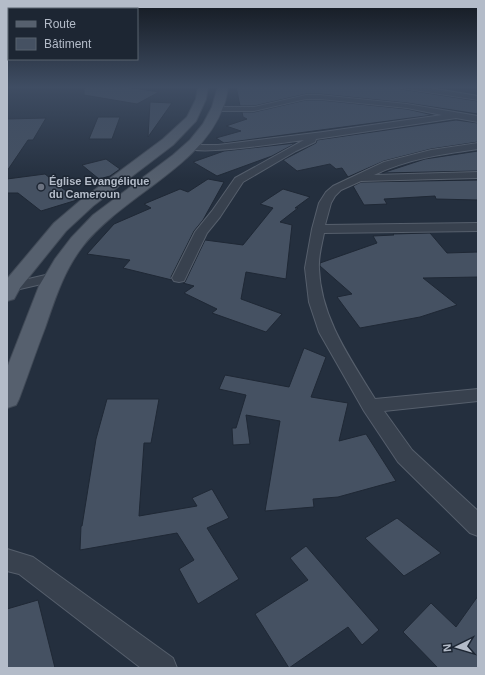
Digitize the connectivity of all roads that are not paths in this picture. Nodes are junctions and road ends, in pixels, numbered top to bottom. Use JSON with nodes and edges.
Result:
{"nodes":[{"id":1,"x":193,"y":118,"type":"edge"},
{"id":2,"x":214,"y":118,"type":"edge"},
{"id":3,"x":443,"y":118,"type":"edge"},
{"id":4,"x":466,"y":118,"type":"edge"},
{"id":5,"x":478,"y":119,"type":"edge"},
{"id":6,"x":322,"y":135,"type":"junction"},
{"id":7,"x":478,"y":146,"type":"edge"},
{"id":8,"x":190,"y":147,"type":"junction"},
{"id":9,"x":478,"y":175,"type":"edge"},
{"id":10,"x":355,"y":179,"type":"junction"},
{"id":11,"x":478,"y":227,"type":"edge"},
{"id":12,"x":318,"y":229,"type":"junction"},
{"id":13,"x":54,"y":277,"type":"junction"},
{"id":14,"x":179,"y":278,"type":"dead end"},
{"id":15,"x":8,"y":290,"type":"edge"},
{"id":16,"x":478,"y":395,"type":"edge"},
{"id":17,"x":7,"y":399,"type":"edge"},
{"id":18,"x":370,"y":406,"type":"junction"},
{"id":19,"x":478,"y":526,"type":"edge"},
{"id":20,"x":7,"y":560,"type":"edge"},
{"id":21,"x":163,"y":668,"type":"edge"}],
"edges":[{"from":1,"to":15,"type":"main road"},
{"from":2,"to":8,"type":"main road"},
{"from":3,"to":6,"type":"street"},
{"from":4,"to":5,"type":"street"},
{"from":6,"to":8,"type":"street"},
{"from":6,"to":14,"type":"street"},
{"from":7,"to":10,"type":"street"},
{"from":8,"to":13,"type":"main road"},
{"from":9,"to":10,"type":"street"},
{"from":10,"to":12,"type":"street"},
{"from":11,"to":12,"type":"street"},
{"from":12,"to":18,"type":"street"},
{"from":13,"to":15,"type":"street"},
{"from":13,"to":17,"type":"main road"},
{"from":16,"to":18,"type":"street"},
{"from":18,"to":19,"type":"street"},
{"from":20,"to":21,"type":"street"}]}
